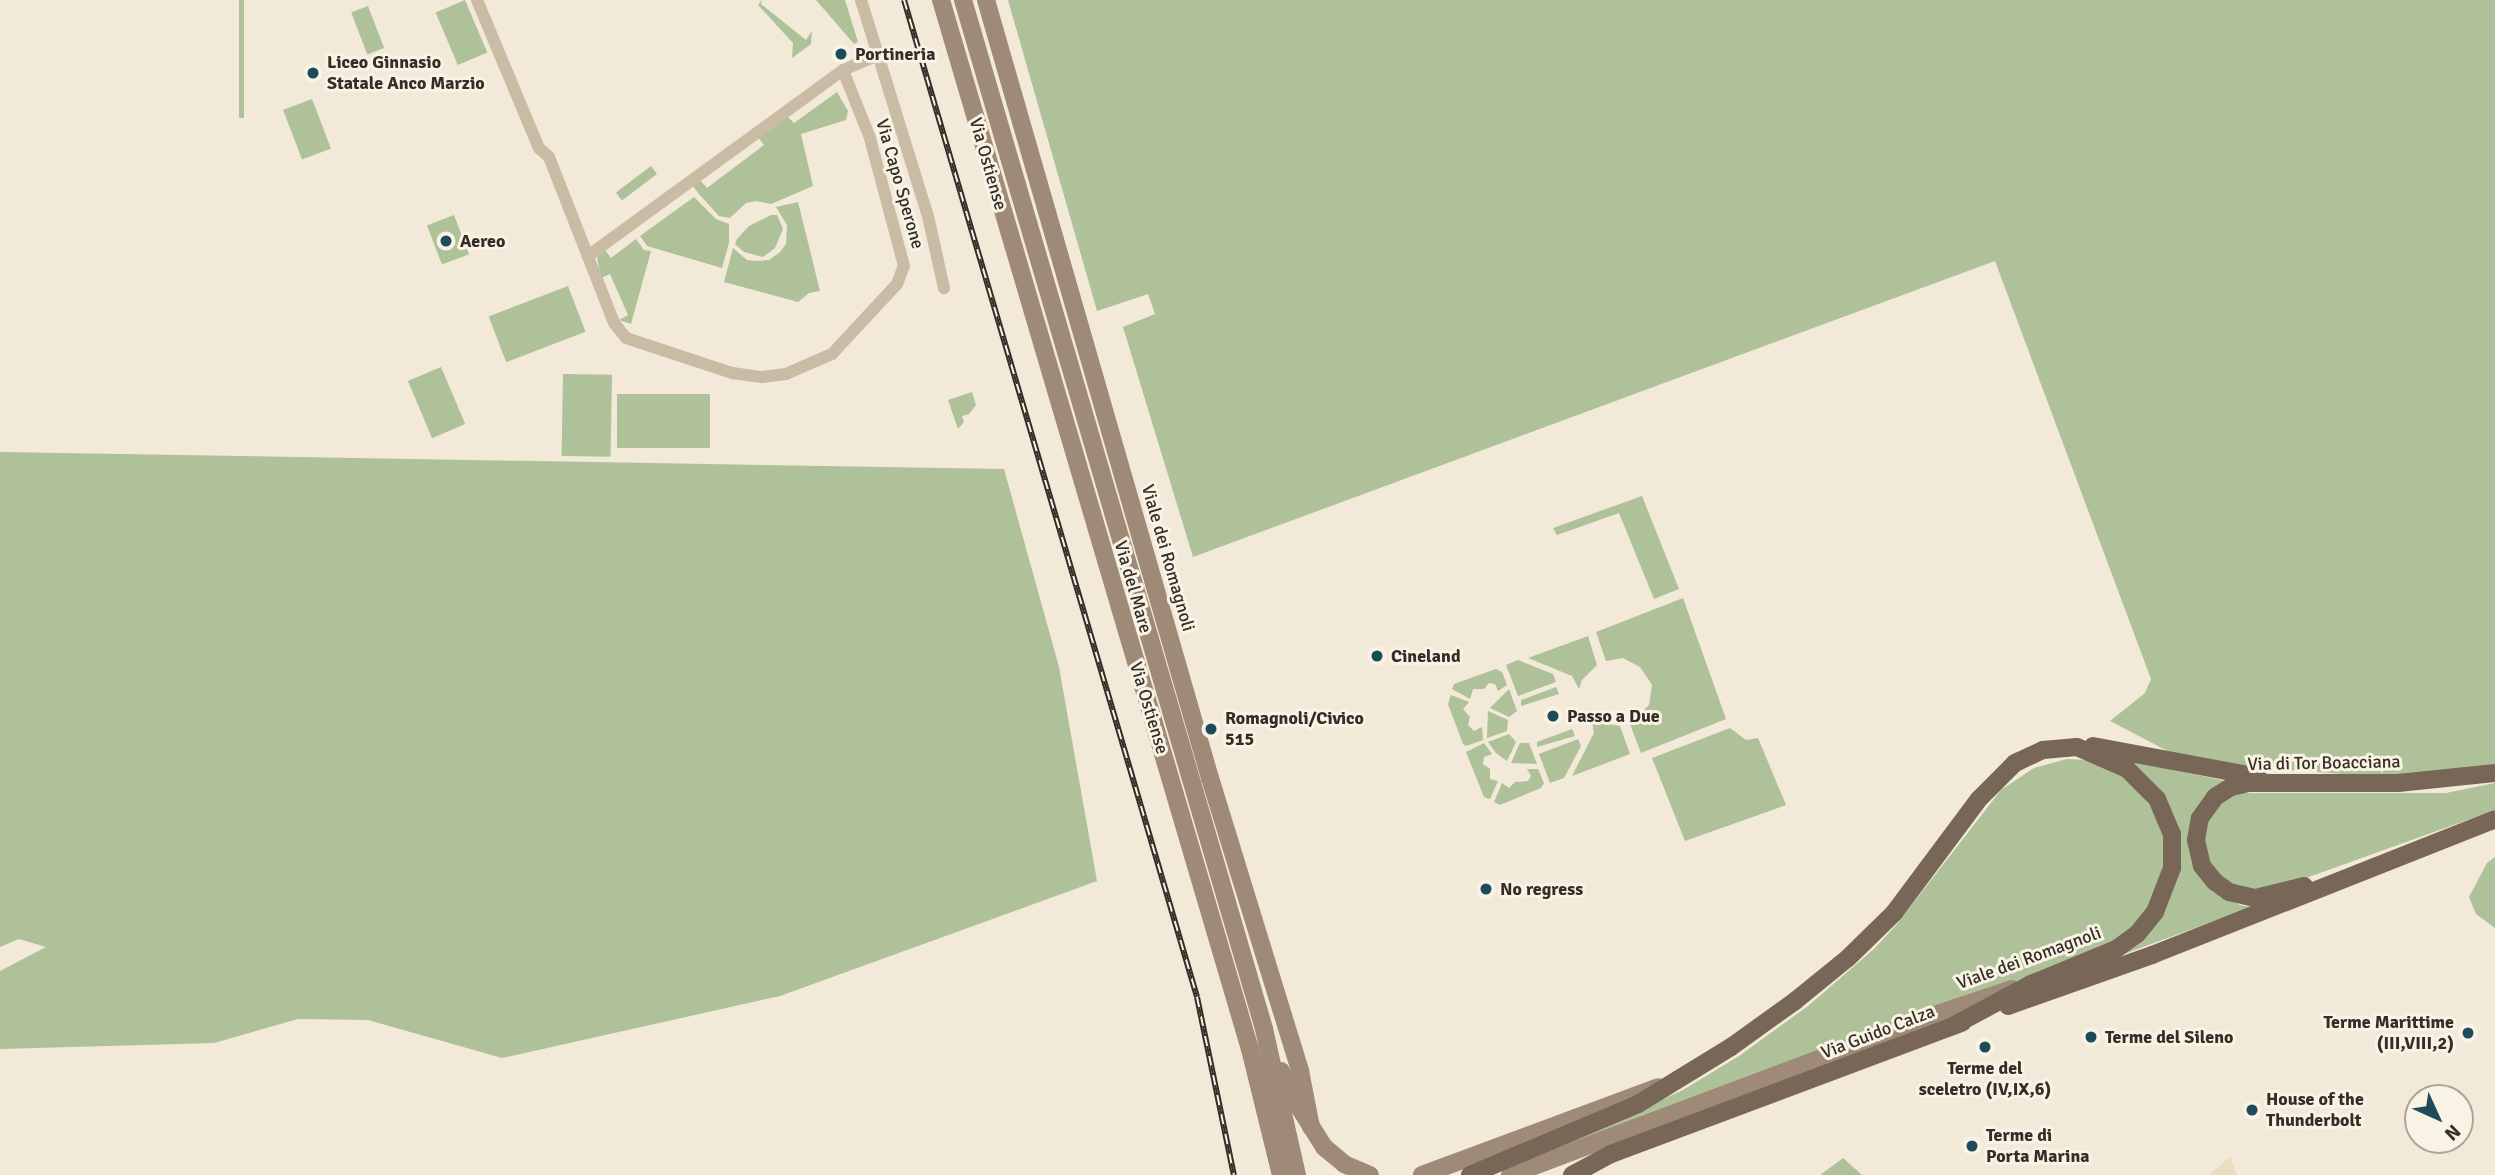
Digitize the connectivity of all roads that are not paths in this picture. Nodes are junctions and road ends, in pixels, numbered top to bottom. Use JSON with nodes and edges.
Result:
{"nodes":[{"id":1,"x":477,"y":0,"type":"edge"},
{"id":2,"x":861,"y":0,"type":"edge"},
{"id":3,"x":941,"y":0,"type":"edge"},
{"id":4,"x":963,"y":0,"type":"edge"},
{"id":5,"x":986,"y":0,"type":"edge"},
{"id":6,"x":878,"y":55,"type":"junction"},
{"id":7,"x":843,"y":70,"type":"junction"},
{"id":8,"x":588,"y":256,"type":"junction"},
{"id":9,"x":944,"y":288,"type":"dead end"},
{"id":10,"x":2077,"y":747,"type":"junction"},
{"id":11,"x":2495,"y":773,"type":"edge"},
{"id":12,"x":2278,"y":782,"type":"junction"},
{"id":13,"x":2495,"y":819,"type":"edge"},
{"id":14,"x":2318,"y":889,"type":"junction"},
{"id":15,"x":2031,"y":984,"type":"junction"},
{"id":16,"x":1953,"y":1026,"type":"junction"},
{"id":17,"x":1264,"y":1029,"type":"junction"},
{"id":18,"x":1668,"y":1084,"type":"junction"},
{"id":19,"x":1311,"y":1127,"type":"junction"},
{"id":20,"x":1281,"y":1175,"type":"edge"},
{"id":21,"x":1297,"y":1175,"type":"edge"},
{"id":22,"x":1370,"y":1175,"type":"edge"},
{"id":23,"x":1422,"y":1175,"type":"edge"},
{"id":24,"x":1470,"y":1175,"type":"edge"},
{"id":25,"x":1510,"y":1175,"type":"edge"},
{"id":26,"x":1572,"y":1175,"type":"edge"}],
"edges":[{"from":1,"to":8,"type":"street","name":"Via Capo Sperone"},
{"from":2,"to":6,"type":"street"},
{"from":3,"to":20,"type":"street","name":"Via Ostiense"},
{"from":4,"to":17,"type":"street","name":"Via del Mare"},
{"from":5,"to":19,"type":"street","name":"Viale dei Romagnoli"},
{"from":6,"to":7,"type":"street"},
{"from":6,"to":9,"type":"street"},
{"from":7,"to":8,"type":"street"},
{"from":7,"to":8,"type":"street","name":"Via Capo Sperone"},
{"from":10,"to":12,"type":"main road"},
{"from":10,"to":15,"type":"main road","name":"Viale dei Romagnoli"},
{"from":10,"to":18,"type":"main road","name":"Viale dei Romagnoli"},
{"from":11,"to":12,"type":"main road","name":"Via di Tor Boacciana"},
{"from":12,"to":14,"type":"main road","name":"Via di Tor Boacciana"},
{"from":13,"to":14,"type":"main road","name":"Via di Tor Boacciana"},
{"from":14,"to":16,"type":"main road","name":"Via Guido Calza"},
{"from":15,"to":16,"type":"main road"},
{"from":15,"to":25,"type":"street","name":"Viale dei Romagnoli"},
{"from":16,"to":26,"type":"main road","name":"Via Guido Calza"},
{"from":17,"to":19,"type":"street","name":"Viale dei Romagnoli"},
{"from":17,"to":21,"type":"street","name":"Via del Mare"},
{"from":18,"to":23,"type":"street","name":"Viale dei Romagnoli"},
{"from":18,"to":24,"type":"main road","name":"Viale dei Romagnoli"},
{"from":19,"to":22,"type":"street","name":"Viale dei Romagnoli"}]}
